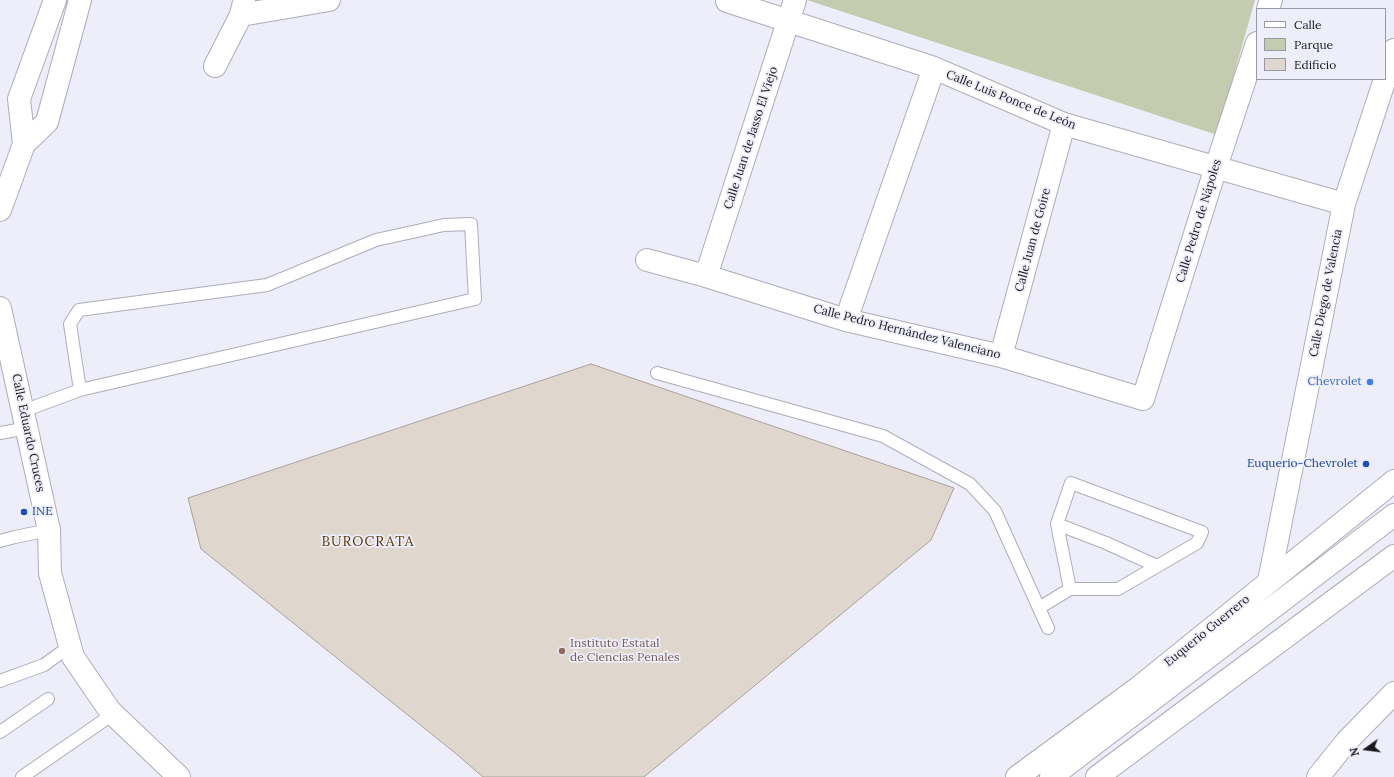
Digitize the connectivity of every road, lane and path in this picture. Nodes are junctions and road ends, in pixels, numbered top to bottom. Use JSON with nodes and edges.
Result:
{"nodes":[{"id":1,"x":55,"y":0,"type":"edge"},
{"id":2,"x":80,"y":0,"type":"edge"},
{"id":3,"x":329,"y":0,"type":"edge"},
{"id":4,"x":795,"y":0,"type":"edge"},
{"id":5,"x":727,"y":1,"type":"dead end"},
{"id":6,"x":243,"y":7,"type":"edge"},
{"id":7,"x":789,"y":22,"type":"junction"},
{"id":8,"x":1256,"y":46,"type":"edge"},
{"id":9,"x":1394,"y":50,"type":"edge"},
{"id":10,"x":215,"y":66,"type":"dead end"},
{"id":11,"x":934,"y":68,"type":"junction"},
{"id":12,"x":1386,"y":75,"type":"edge"},
{"id":13,"x":1384,"y":80,"type":"edge"},
{"id":14,"x":1064,"y":124,"type":"junction"},
{"id":15,"x":24,"y":144,"type":"junction"},
{"id":16,"x":1216,"y":167,"type":"junction"},
{"id":17,"x":1344,"y":204,"type":"junction"},
{"id":18,"x":0,"y":210,"type":"edge"},
{"id":19,"x":647,"y":260,"type":"dead end"},
{"id":20,"x":706,"y":276,"type":"junction"},
{"id":21,"x":0,"y":308,"type":"edge"},
{"id":22,"x":846,"y":320,"type":"junction"},
{"id":23,"x":1001,"y":356,"type":"junction"},
{"id":24,"x":656,"y":373,"type":"dead end"},
{"id":25,"x":80,"y":390,"type":"junction"},
{"id":26,"x":1143,"y":399,"type":"joint"},
{"id":27,"x":25,"y":420,"type":"junction"},
{"id":28,"x":0,"y":433,"type":"edge"},
{"id":29,"x":1394,"y":481,"type":"edge"},
{"id":30,"x":1394,"y":515,"type":"edge"},
{"id":31,"x":1057,"y":524,"type":"junction"},
{"id":32,"x":49,"y":530,"type":"junction"},
{"id":33,"x":0,"y":541,"type":"edge"},
{"id":34,"x":1394,"y":556,"type":"edge"},
{"id":35,"x":1157,"y":566,"type":"junction"},
{"id":36,"x":1269,"y":581,"type":"junction"},
{"id":37,"x":1070,"y":589,"type":"junction"},
{"id":38,"x":1039,"y":608,"type":"junction"},
{"id":39,"x":1258,"y":620,"type":"junction"},
{"id":40,"x":1048,"y":628,"type":"dead end"},
{"id":41,"x":70,"y":646,"type":"junction"},
{"id":42,"x":0,"y":681,"type":"edge"},
{"id":43,"x":1394,"y":693,"type":"edge"},
{"id":44,"x":1139,"y":698,"type":"junction"},
{"id":45,"x":48,"y":699,"type":"dead end"},
{"id":46,"x":113,"y":714,"type":"junction"},
{"id":47,"x":0,"y":732,"type":"edge"},
{"id":48,"x":22,"y":777,"type":"edge"},
{"id":49,"x":179,"y":777,"type":"edge"},
{"id":50,"x":1017,"y":777,"type":"edge"},
{"id":51,"x":1051,"y":777,"type":"edge"},
{"id":52,"x":1097,"y":777,"type":"edge"},
{"id":53,"x":1318,"y":777,"type":"edge"}],
"edges":[{"from":1,"to":15,"type":"street"},
{"from":2,"to":15,"type":"street"},
{"from":3,"to":6,"type":"street"},
{"from":4,"to":7,"type":"street","name":"Calle Juan de Jasso El Viejo"},
{"from":5,"to":7,"type":"street","name":"Calle Luis Ponce de León"},
{"from":6,"to":10,"type":"street"},
{"from":7,"to":11,"type":"street","name":"Calle Luis Ponce de León"},
{"from":7,"to":20,"type":"street","name":"Calle Juan de Jasso El Viejo"},
{"from":8,"to":16,"type":"street","name":"Calle Pedro de Nápoles"},
{"from":9,"to":12,"type":"street","name":"Calle Diego de Valencia"},
{"from":11,"to":14,"type":"street","name":"Calle Luis Ponce de León"},
{"from":11,"to":22,"type":"street"},
{"from":13,"to":17,"type":"street","name":"Calle Diego de Valencia"},
{"from":14,"to":16,"type":"street","name":"Calle Luis Ponce de León"},
{"from":14,"to":23,"type":"street","name":"Calle Juan de Goire"},
{"from":15,"to":18,"type":"street"},
{"from":16,"to":17,"type":"street","name":"Calle Luis Ponce de León"},
{"from":16,"to":26,"type":"street","name":"Calle Pedro de Nápoles"},
{"from":17,"to":36,"type":"street","name":"Calle Diego de Valencia"},
{"from":19,"to":20,"type":"street","name":"Calle Pedro Hernández Valenciano"},
{"from":20,"to":22,"type":"street","name":"Calle Pedro Hernández Valenciano"},
{"from":21,"to":27,"type":"street","name":"Calle Eduardo Cruces"},
{"from":22,"to":23,"type":"street","name":"Calle Pedro Hernández Valenciano"},
{"from":23,"to":26,"type":"street","name":"Calle Pedro Hernández Valenciano"},
{"from":24,"to":38,"type":"lane"},
{"from":25,"to":25,"type":"lane"},
{"from":25,"to":27,"type":"lane"},
{"from":27,"to":28,"type":"lane"},
{"from":27,"to":32,"type":"street","name":"Calle Eduardo Cruces"},
{"from":29,"to":36,"type":"street","name":"Euquerio Guerrero"},
{"from":30,"to":39,"type":"street"},
{"from":31,"to":35,"type":"lane"},
{"from":31,"to":35,"type":"lane"},
{"from":31,"to":37,"type":"lane"},
{"from":32,"to":33,"type":"lane"},
{"from":32,"to":41,"type":"street","name":"Calle Eduardo Cruces"},
{"from":34,"to":52,"type":"street"},
{"from":35,"to":37,"type":"lane"},
{"from":36,"to":39,"type":"street","name":"Calle Diego de Valencia"},
{"from":36,"to":44,"type":"street","name":"Euquerio Guerrero"},
{"from":37,"to":38,"type":"lane"},
{"from":38,"to":40,"type":"lane"},
{"from":39,"to":44,"type":"street"},
{"from":41,"to":42,"type":"lane"},
{"from":41,"to":46,"type":"street","name":"Calle Eduardo Cruces"},
{"from":43,"to":53,"type":"street"},
{"from":44,"to":50,"type":"street","name":"Euquerio Guerrero"},
{"from":44,"to":51,"type":"street"},
{"from":45,"to":47,"type":"lane"},
{"from":46,"to":48,"type":"lane"},
{"from":46,"to":49,"type":"street","name":"Calle Eduardo Cruces"}]}
